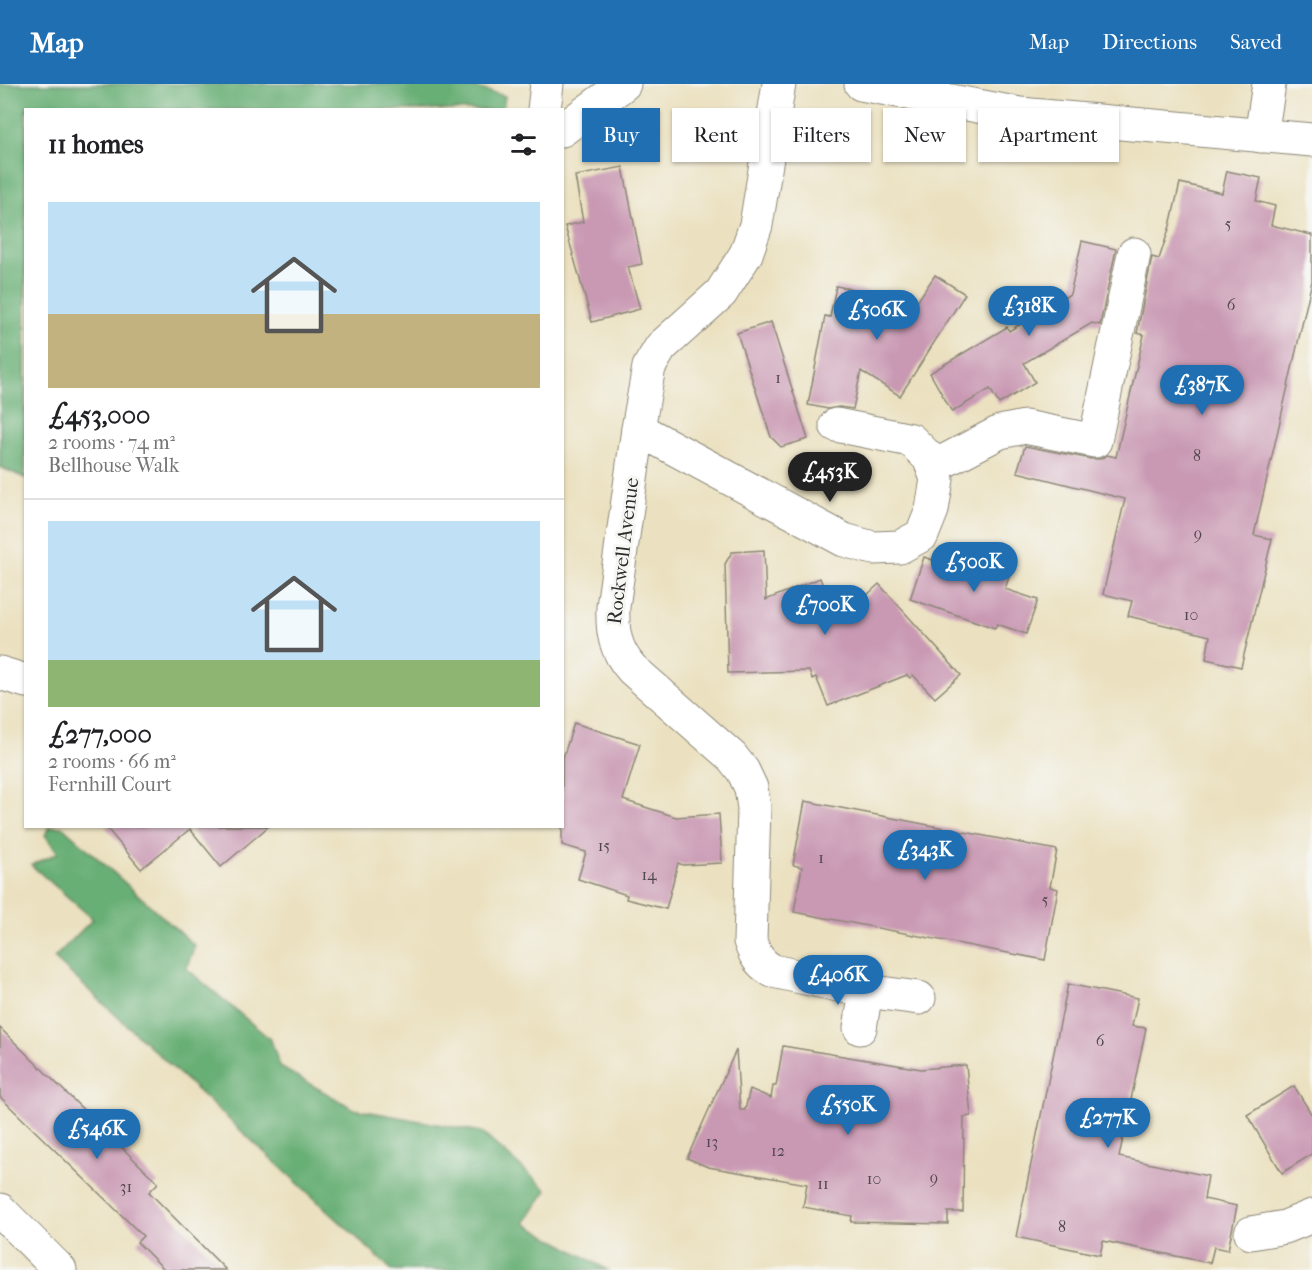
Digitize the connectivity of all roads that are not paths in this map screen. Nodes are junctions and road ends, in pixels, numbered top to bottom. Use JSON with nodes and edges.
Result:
{"nodes":[{"id":1,"x":547,"y":84,"type":"edge"},
{"id":2,"x":624,"y":84,"type":"edge"},
{"id":3,"x":779,"y":84,"type":"edge"},
{"id":4,"x":861,"y":84,"type":"edge"},
{"id":5,"x":1269,"y":84,"type":"edge"},
{"id":6,"x":544,"y":108,"type":"edge"},
{"id":7,"x":564,"y":129,"type":"edge"},
{"id":8,"x":1261,"y":136,"type":"junction"},
{"id":9,"x":1312,"y":140,"type":"edge"},
{"id":10,"x":1134,"y":254,"type":"dead end"},
{"id":11,"x":836,"y":425,"type":"dead end"},
{"id":12,"x":638,"y":429,"type":"junction"},
{"id":13,"x":933,"y":467,"type":"junction"},
{"id":14,"x":0,"y":673,"type":"edge"},
{"id":15,"x":24,"y":680,"type":"edge"},
{"id":16,"x":866,"y":991,"type":"junction"},
{"id":17,"x":919,"y":998,"type":"dead end"},
{"id":18,"x":860,"y":1029,"type":"dead end"},
{"id":19,"x":0,"y":1210,"type":"edge"},
{"id":20,"x":1312,"y":1216,"type":"edge"},
{"id":21,"x":1251,"y":1233,"type":"dead end"},
{"id":22,"x":60,"y":1270,"type":"edge"}],
"edges":[{"from":1,"to":6,"type":"street"},
{"from":2,"to":7,"type":"street"},
{"from":3,"to":12,"type":"street","name":"Rockwell Avenue"},
{"from":4,"to":8,"type":"street"},
{"from":5,"to":8,"type":"street"},
{"from":8,"to":9,"type":"street"},
{"from":10,"to":13,"type":"street"},
{"from":11,"to":13,"type":"street"},
{"from":12,"to":13,"type":"street"},
{"from":12,"to":16,"type":"street","name":"Rockwell Avenue"},
{"from":14,"to":15,"type":"street"},
{"from":16,"to":17,"type":"street","name":"Rockwell Avenue"},
{"from":16,"to":18,"type":"street"},
{"from":19,"to":22,"type":"street"},
{"from":20,"to":21,"type":"street"}]}
